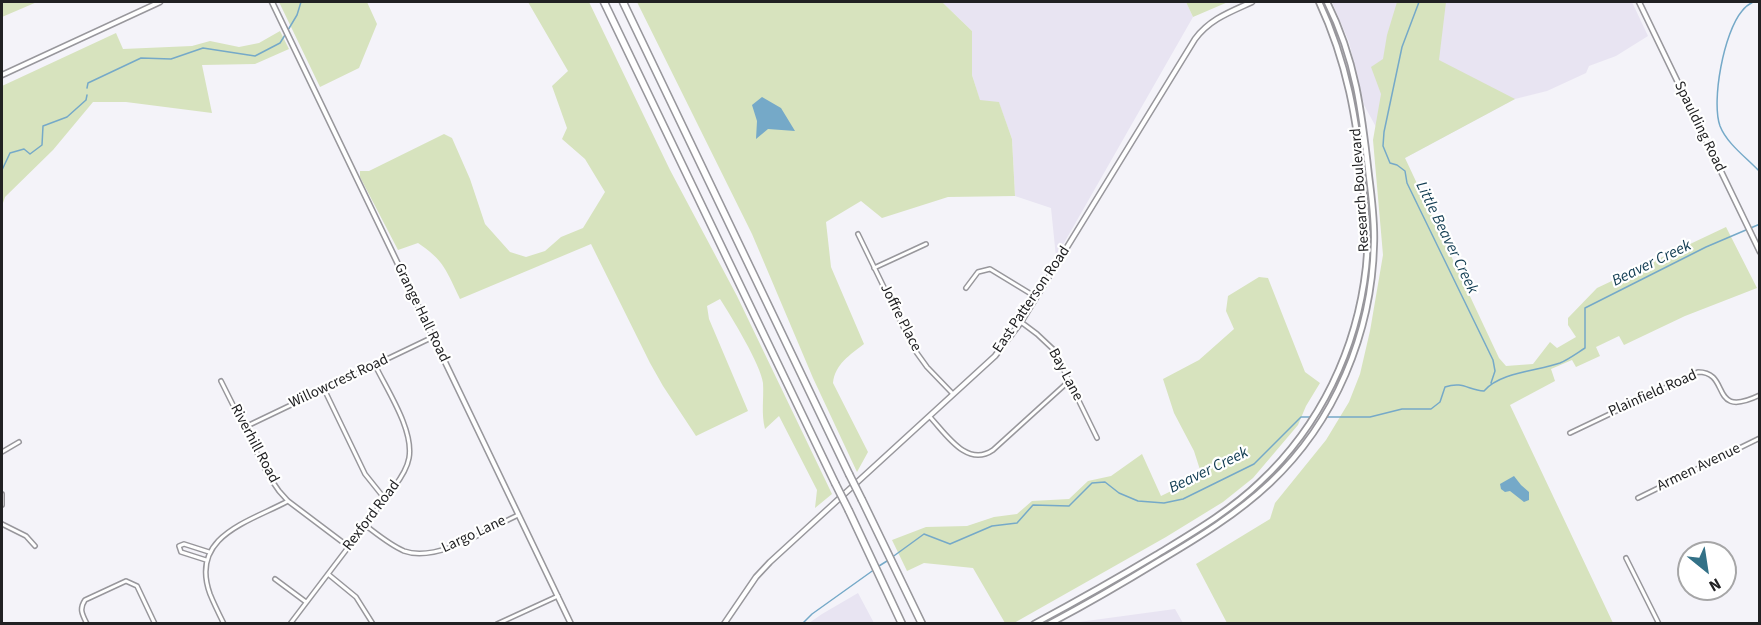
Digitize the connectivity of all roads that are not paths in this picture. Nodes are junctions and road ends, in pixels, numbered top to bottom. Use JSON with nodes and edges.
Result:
{"nodes":[{"id":1,"x":160,"y":2,"type":"edge"},
{"id":2,"x":272,"y":2,"type":"edge"},
{"id":3,"x":604,"y":2,"type":"edge"},
{"id":4,"x":623,"y":2,"type":"edge"},
{"id":5,"x":1252,"y":2,"type":"edge"},
{"id":6,"x":1319,"y":2,"type":"edge"},
{"id":7,"x":1327,"y":2,"type":"edge"},
{"id":8,"x":1639,"y":2,"type":"edge"},
{"id":9,"x":2,"y":75,"type":"edge"},
{"id":10,"x":858,"y":234,"type":"dead end"},
{"id":11,"x":926,"y":244,"type":"dead end"},
{"id":12,"x":1760,"y":252,"type":"edge"},
{"id":13,"x":874,"y":268,"type":"junction"},
{"id":14,"x":966,"y":288,"type":"dead end"},
{"id":15,"x":1036,"y":297,"type":"junction"},
{"id":16,"x":1021,"y":322,"type":"junction"},
{"id":17,"x":433,"y":337,"type":"junction"},
{"id":18,"x":375,"y":364,"type":"junction"},
{"id":19,"x":220,"y":381,"type":"dead end"},
{"id":20,"x":1069,"y":381,"type":"junction"},
{"id":21,"x":324,"y":389,"type":"junction"},
{"id":22,"x":954,"y":395,"type":"junction"},
{"id":23,"x":1760,"y":395,"type":"edge"},
{"id":24,"x":930,"y":417,"type":"junction"},
{"id":25,"x":245,"y":427,"type":"junction"},
{"id":26,"x":1570,"y":433,"type":"dead end"},
{"id":27,"x":1097,"y":438,"type":"dead end"},
{"id":28,"x":1760,"y":438,"type":"edge"},
{"id":29,"x":20,"y":442,"type":"dead end"},
{"id":30,"x":2,"y":452,"type":"edge"},
{"id":31,"x":2,"y":494,"type":"edge"},
{"id":32,"x":1638,"y":498,"type":"dead end"},
{"id":33,"x":385,"y":499,"type":"junction"},
{"id":34,"x":288,"y":501,"type":"junction"},
{"id":35,"x":2,"y":505,"type":"edge"},
{"id":36,"x":518,"y":514,"type":"junction"},
{"id":37,"x":2,"y":524,"type":"edge"},
{"id":38,"x":365,"y":525,"type":"junction"},
{"id":39,"x":35,"y":546,"type":"dead end"},
{"id":40,"x":349,"y":547,"type":"junction"},
{"id":41,"x":209,"y":552,"type":"junction"},
{"id":42,"x":1626,"y":558,"type":"dead end"},
{"id":43,"x":206,"y":560,"type":"junction"},
{"id":44,"x":328,"y":574,"type":"junction"},
{"id":45,"x":275,"y":579,"type":"dead end"},
{"id":46,"x":558,"y":596,"type":"junction"},
{"id":47,"x":306,"y":602,"type":"junction"},
{"id":48,"x":498,"y":623,"type":"edge"},
{"id":49,"x":87,"y":624,"type":"edge"},
{"id":50,"x":155,"y":624,"type":"edge"},
{"id":51,"x":224,"y":624,"type":"edge"},
{"id":52,"x":290,"y":624,"type":"edge"},
{"id":53,"x":373,"y":624,"type":"edge"},
{"id":54,"x":571,"y":624,"type":"edge"},
{"id":55,"x":724,"y":624,"type":"edge"},
{"id":56,"x":902,"y":624,"type":"edge"},
{"id":57,"x":922,"y":624,"type":"edge"},
{"id":58,"x":1034,"y":624,"type":"edge"},
{"id":59,"x":1049,"y":624,"type":"edge"},
{"id":60,"x":1659,"y":624,"type":"edge"}],
"edges":[{"from":1,"to":9,"type":"street"},
{"from":2,"to":17,"type":"street","name":"Grange Hall Road"},
{"from":3,"to":56,"type":"highway","bridge":true},
{"from":4,"to":57,"type":"highway","bridge":true},
{"from":5,"to":15,"type":"street","name":"East Patterson Road"},
{"from":6,"to":58,"type":"main road","name":"Research Boulevard"},
{"from":7,"to":59,"type":"main road","name":"Research Boulevard"},
{"from":8,"to":12,"type":"street","name":"Spaulding Road"},
{"from":10,"to":13,"type":"street","name":"Joffre Place"},
{"from":11,"to":13,"type":"street"},
{"from":13,"to":22,"type":"street","name":"Joffre Place"},
{"from":14,"to":15,"type":"street"},
{"from":15,"to":16,"type":"street","name":"East Patterson Road"},
{"from":16,"to":20,"type":"street","name":"Bay Lane"},
{"from":16,"to":22,"type":"street","name":"East Patterson Road"},
{"from":17,"to":18,"type":"street","name":"Willowcrest Road"},
{"from":17,"to":36,"type":"street","name":"Grange Hall Road"},
{"from":18,"to":21,"type":"street","name":"Willowcrest Road"},
{"from":18,"to":33,"type":"street","name":"Rexford Road"},
{"from":19,"to":25,"type":"street","name":"Riverhill Road"},
{"from":20,"to":24,"type":"street"},
{"from":20,"to":27,"type":"street","name":"Bay Lane"},
{"from":21,"to":25,"type":"street","name":"Willowcrest Road"},
{"from":21,"to":33,"type":"street"},
{"from":22,"to":24,"type":"street","name":"East Patterson Road"},
{"from":23,"to":26,"type":"street","name":"Plainfield Road"},
{"from":24,"to":55,"type":"street","name":"East Patterson Road"},
{"from":25,"to":34,"type":"street","name":"Riverhill Road"},
{"from":28,"to":32,"type":"street","name":"Armen Avenue"},
{"from":29,"to":30,"type":"street"},
{"from":31,"to":35,"type":"street"},
{"from":33,"to":38,"type":"street","name":"Rexford Road"},
{"from":34,"to":40,"type":"street","name":"Riverhill Road"},
{"from":34,"to":41,"type":"street"},
{"from":36,"to":38,"type":"street","name":"Largo Lane"},
{"from":36,"to":46,"type":"street","name":"Grange Hall Road"},
{"from":37,"to":39,"type":"street"},
{"from":38,"to":40,"type":"street","name":"Rexford Road"},
{"from":40,"to":44,"type":"street","name":"Rexford Road"},
{"from":41,"to":43,"type":"street"},
{"from":41,"to":43,"type":"street"},
{"from":42,"to":60,"type":"street"},
{"from":43,"to":51,"type":"street"},
{"from":44,"to":47,"type":"street","name":"Rexford Road"},
{"from":44,"to":53,"type":"street"},
{"from":45,"to":47,"type":"street"},
{"from":46,"to":48,"type":"street"},
{"from":46,"to":54,"type":"street","name":"Grange Hall Road"},
{"from":47,"to":52,"type":"street","name":"Rexford Road"},
{"from":49,"to":50,"type":"street"}]}
